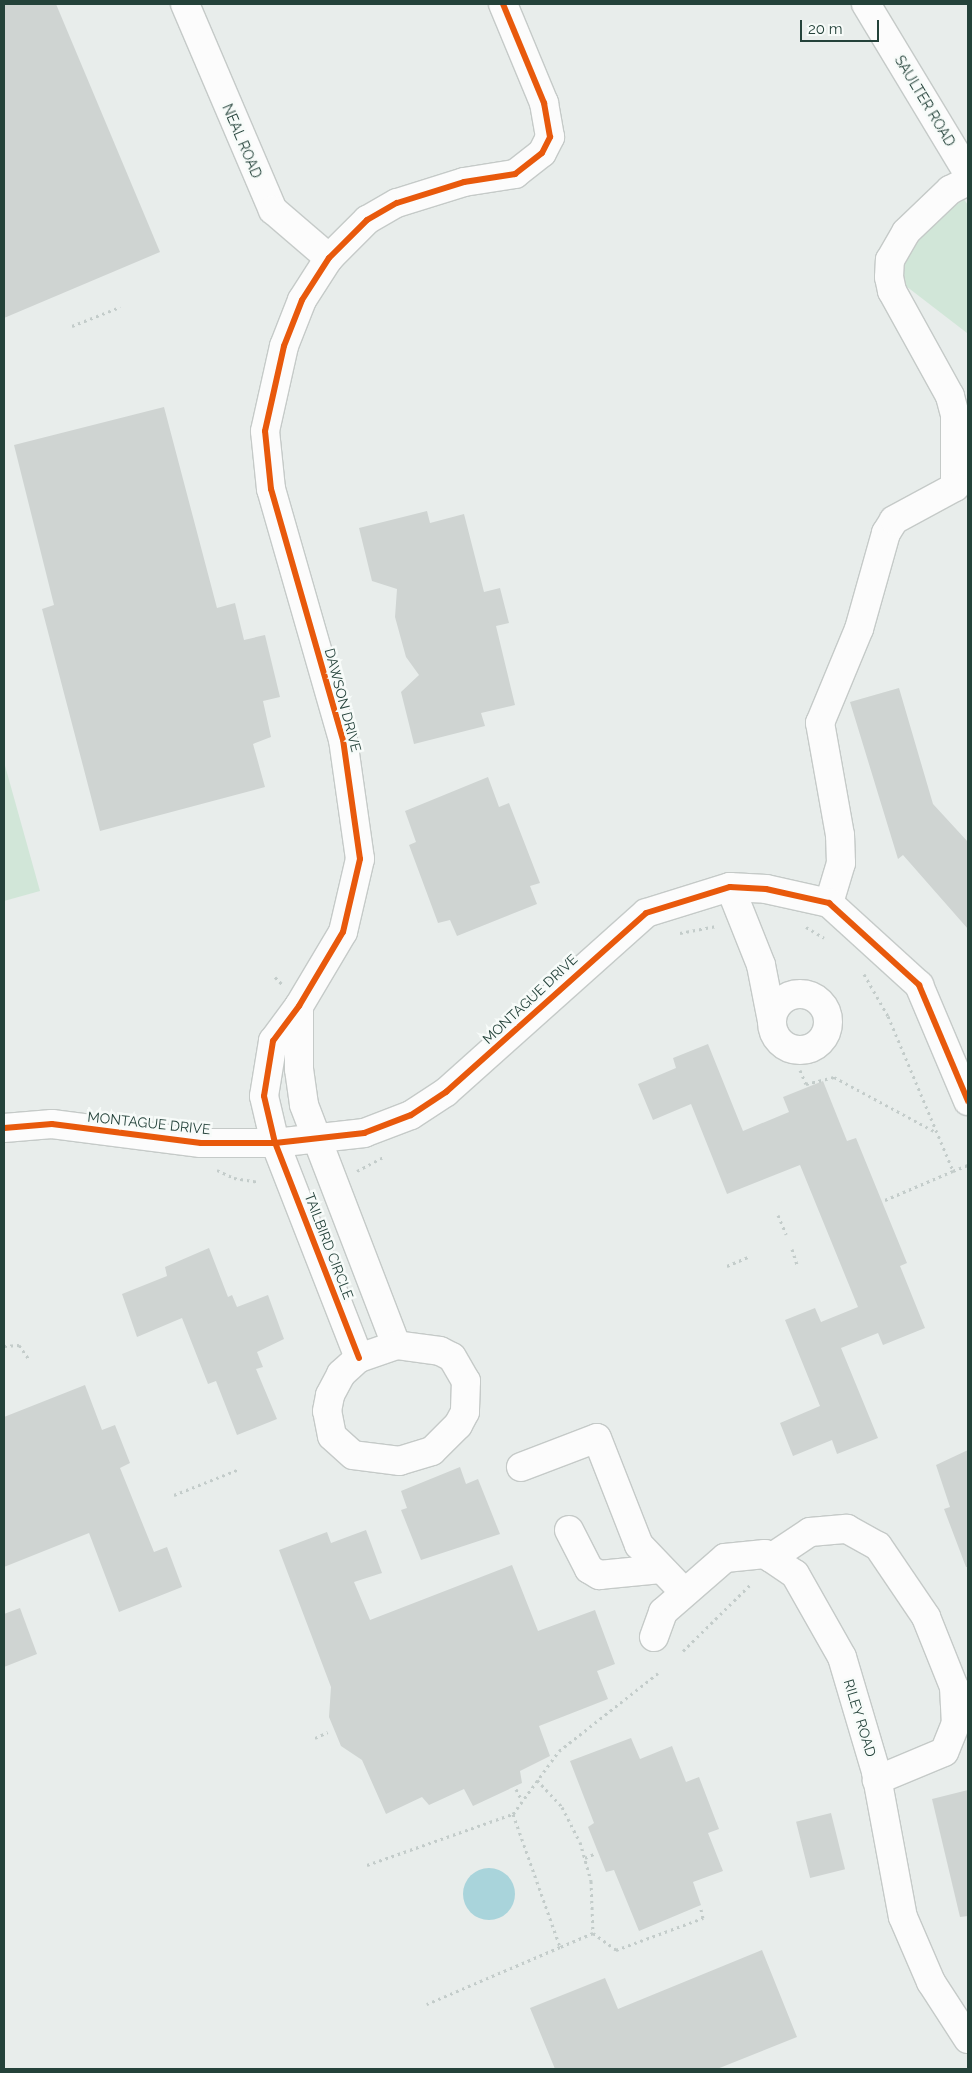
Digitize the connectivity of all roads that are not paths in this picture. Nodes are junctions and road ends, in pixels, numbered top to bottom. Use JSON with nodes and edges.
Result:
{"nodes":[{"id":1,"x":185,"y":4,"type":"edge"},
{"id":2,"x":503,"y":4,"type":"edge"},
{"id":3,"x":866,"y":4,"type":"edge"},
{"id":4,"x":968,"y":172,"type":"edge"},
{"id":5,"x":968,"y":181,"type":"edge"},
{"id":6,"x":329,"y":258,"type":"junction"},
{"id":7,"x":962,"y":489,"type":"edge"},
{"id":8,"x":730,"y":888,"type":"junction"},
{"id":9,"x":829,"y":903,"type":"junction"},
{"id":10,"x":761,"y":965,"type":"junction"},
{"id":11,"x":806,"y":995,"type":"junction"},
{"id":12,"x":300,"y":1006,"type":"junction"},
{"id":13,"x":772,"y":1021,"type":"junction"},
{"id":14,"x":968,"y":1101,"type":"edge"},
{"id":15,"x":4,"y":1128,"type":"edge"},
{"id":16,"x":315,"y":1138,"type":"junction"},
{"id":17,"x":275,"y":1143,"type":"junction"},
{"id":18,"x":396,"y":1345,"type":"junction"},
{"id":19,"x":359,"y":1358,"type":"junction"},
{"id":20,"x":521,"y":1466,"type":"dead end"},
{"id":21,"x":569,"y":1530,"type":"dead end"},
{"id":22,"x":768,"y":1556,"type":"junction"},
{"id":23,"x":660,"y":1569,"type":"junction"},
{"id":24,"x":684,"y":1592,"type":"junction"},
{"id":25,"x":654,"y":1637,"type":"dead end"},
{"id":26,"x":877,"y":1780,"type":"junction"},
{"id":27,"x":968,"y":2039,"type":"edge"}],
"edges":[{"from":1,"to":6,"type":"street","name":"NEAL ROAD"},
{"from":2,"to":6,"type":"street","name":"DAWSON DRIVE"},
{"from":3,"to":4,"type":"street","name":"SAULTER ROAD"},
{"from":5,"to":7,"type":"street"},
{"from":6,"to":12,"type":"street","name":"DAWSON DRIVE"},
{"from":7,"to":9,"type":"street"},
{"from":8,"to":9,"type":"street","name":"MONTAGUE DRIVE"},
{"from":8,"to":10,"type":"street"},
{"from":8,"to":16,"type":"street","name":"MONTAGUE DRIVE"},
{"from":9,"to":14,"type":"street","name":"MONTAGUE DRIVE"},
{"from":10,"to":11,"type":"street"},
{"from":10,"to":13,"type":"street"},
{"from":11,"to":13,"type":"street"},
{"from":11,"to":13,"type":"street"},
{"from":12,"to":16,"type":"street","name":"DAWSON DRIVE"},
{"from":12,"to":17,"type":"street","name":"DAWSON DRIVE"},
{"from":15,"to":17,"type":"street","name":"MONTAGUE DRIVE"},
{"from":16,"to":17,"type":"street","name":"MONTAGUE DRIVE"},
{"from":16,"to":18,"type":"street","name":"TAILBIRD CIRCLE"},
{"from":17,"to":19,"type":"street","name":"TAILBIRD CIRCLE"},
{"from":18,"to":19,"type":"street"},
{"from":18,"to":19,"type":"street"},
{"from":20,"to":23,"type":"street"},
{"from":21,"to":23,"type":"street"},
{"from":22,"to":24,"type":"street"},
{"from":22,"to":26,"type":"street","name":"RILEY ROAD"},
{"from":22,"to":26,"type":"street"},
{"from":23,"to":24,"type":"street"},
{"from":24,"to":25,"type":"street"},
{"from":26,"to":27,"type":"street","name":"RILEY ROAD"}]}
